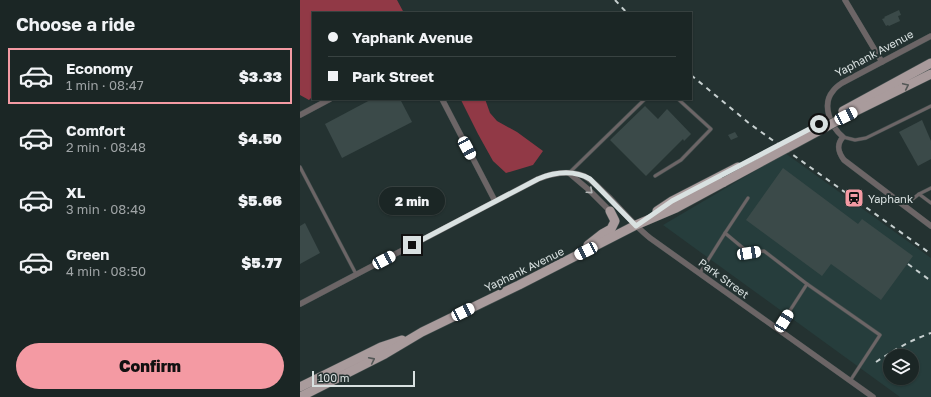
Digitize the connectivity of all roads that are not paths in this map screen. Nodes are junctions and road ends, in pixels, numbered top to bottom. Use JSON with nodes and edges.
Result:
{"nodes":[{"id":1,"x":845,"y":0,"type":"edge"},
{"id":2,"x":931,"y":36,"type":"edge"},
{"id":3,"x":882,"y":62,"type":"junction"},
{"id":4,"x":931,"y":63,"type":"edge"},
{"id":5,"x":931,"y":74,"type":"edge"},
{"id":6,"x":328,"y":100,"type":"edge"},
{"id":7,"x":444,"y":100,"type":"edge"},
{"id":8,"x":643,"y":100,"type":"edge"},
{"id":9,"x":679,"y":100,"type":"edge"},
{"id":10,"x":931,"y":106,"type":"edge"},
{"id":11,"x":844,"y":114,"type":"junction"},
{"id":12,"x":300,"y":115,"type":"edge"},
{"id":13,"x":843,"y":137,"type":"junction"},
{"id":14,"x":300,"y":167,"type":"edge"},
{"id":15,"x":569,"y":173,"type":"junction"},
{"id":16,"x":655,"y":176,"type":"dead end"},
{"id":17,"x":931,"y":188,"type":"edge"},
{"id":18,"x":919,"y":194,"type":"junction"},
{"id":19,"x":748,"y":198,"type":"dead end"},
{"id":20,"x":495,"y":201,"type":"junction"},
{"id":21,"x":931,"y":203,"type":"edge"},
{"id":22,"x":904,"y":206,"type":"junction"},
{"id":23,"x":610,"y":211,"type":"joint"},
{"id":24,"x":636,"y":226,"type":"junction"},
{"id":25,"x":931,"y":226,"type":"edge"},
{"id":26,"x":725,"y":233,"type":"junction"},
{"id":27,"x":574,"y":258,"type":"junction"},
{"id":28,"x":700,"y":273,"type":"junction"},
{"id":29,"x":356,"y":274,"type":"junction"},
{"id":30,"x":807,"y":284,"type":"junction"},
{"id":31,"x":300,"y":304,"type":"edge"},
{"id":32,"x":778,"y":329,"type":"junction"},
{"id":33,"x":422,"y":332,"type":"junction"},
{"id":34,"x":850,"y":381,"type":"junction"},
{"id":35,"x":300,"y":387,"type":"edge"},
{"id":36,"x":300,"y":397,"type":"edge"},
{"id":37,"x":873,"y":397,"type":"edge"}],
"edges":[{"from":1,"to":3,"type":"street"},
{"from":2,"to":3,"type":"street","name":"Yaphank Avenue"},
{"from":3,"to":13,"type":"street","name":"Yaphank Avenue"},
{"from":4,"to":11,"type":"main road","name":"Yaphank Avenue"},
{"from":11,"to":5,"type":"main road","name":"Yaphank Avenue","one_way":true},
{"from":6,"to":12,"type":"street"},
{"from":7,"to":20,"type":"street"},
{"from":8,"to":15,"type":"lane"},
{"from":9,"to":16,"type":"lane"},
{"from":10,"to":13,"type":"lane"},
{"from":11,"to":24,"type":"main road","name":"Yaphank Avenue"},
{"from":13,"to":22,"type":"street"},
{"from":14,"to":29,"type":"lane"},
{"from":15,"to":20,"type":"street","name":"Park Street"},
{"from":15,"to":23,"type":"street","one_way":true},
{"from":15,"to":24,"type":"street","name":"Park Street"},
{"from":17,"to":18,"type":"lane"},
{"from":18,"to":21,"type":"lane"},
{"from":18,"to":22,"type":"lane"},
{"from":19,"to":26,"type":"lane"},
{"from":20,"to":29,"type":"street","name":"Park Street"},
{"from":22,"to":25,"type":"street"},
{"from":23,"to":27,"type":"main road"},
{"from":24,"to":27,"type":"main road","name":"Yaphank Avenue"},
{"from":24,"to":28,"type":"street","name":"Park Street"},
{"from":26,"to":28,"type":"lane"},
{"from":26,"to":30,"type":"lane"},
{"from":27,"to":33,"type":"main road","name":"Yaphank Avenue"},
{"from":28,"to":32,"type":"street","name":"Park Street"},
{"from":29,"to":31,"type":"street","name":"Park Street"},
{"from":30,"to":32,"type":"lane"},
{"from":30,"to":34,"type":"lane"},
{"from":32,"to":34,"type":"street","name":"Park Street"},
{"from":33,"to":35,"type":"main road","name":"Yaphank Avenue"},
{"from":36,"to":33,"type":"main road","name":"Yaphank Avenue","one_way":true},
{"from":34,"to":37,"type":"street","name":"Park Street"}]}
